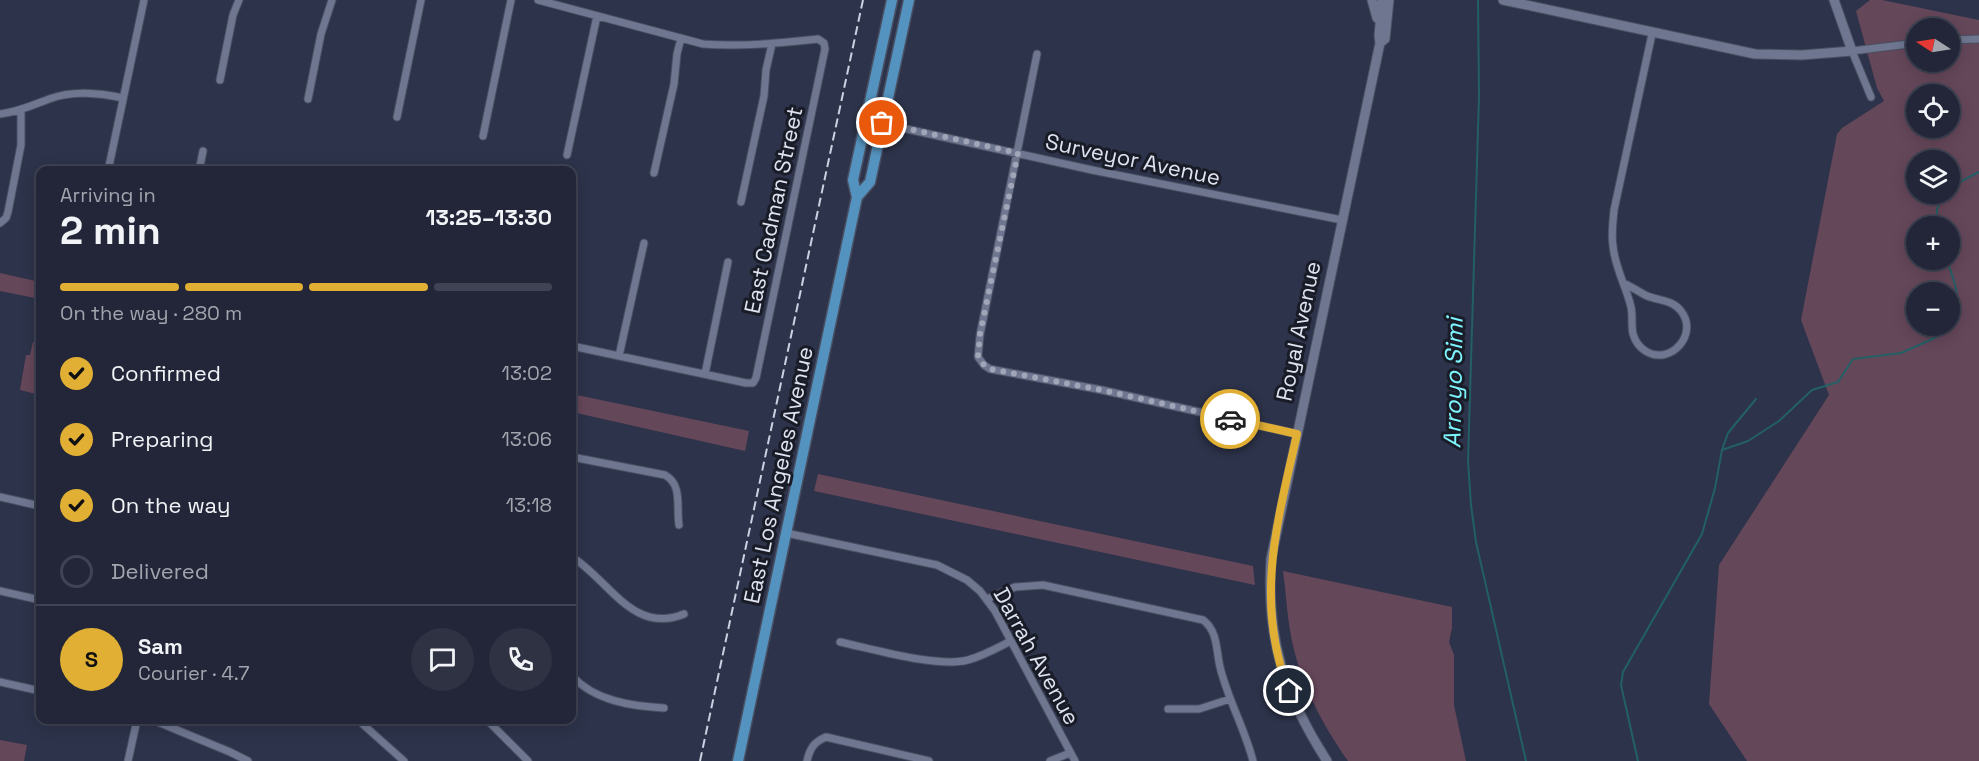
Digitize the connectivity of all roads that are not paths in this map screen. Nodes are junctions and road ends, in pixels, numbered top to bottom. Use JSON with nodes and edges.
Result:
{"nodes":[{"id":1,"x":144,"y":0,"type":"edge"},
{"id":2,"x":238,"y":0,"type":"edge"},
{"id":3,"x":332,"y":0,"type":"edge"},
{"id":4,"x":421,"y":0,"type":"edge"},
{"id":5,"x":511,"y":0,"type":"edge"},
{"id":6,"x":538,"y":0,"type":"edge"},
{"id":7,"x":892,"y":0,"type":"edge"},
{"id":8,"x":909,"y":0,"type":"edge"},
{"id":9,"x":1372,"y":0,"type":"edge"},
{"id":10,"x":1382,"y":0,"type":"edge"},
{"id":11,"x":1389,"y":0,"type":"edge"},
{"id":12,"x":1503,"y":0,"type":"edge"},
{"id":13,"x":1834,"y":0,"type":"edge"},
{"id":14,"x":597,"y":16,"type":"junction"},
{"id":15,"x":1379,"y":27,"type":"junction"},
{"id":16,"x":1652,"y":34,"type":"junction"},
{"id":17,"x":681,"y":38,"type":"junction"},
{"id":18,"x":1979,"y":39,"type":"edge"},
{"id":19,"x":1960,"y":40,"type":"edge"},
{"id":20,"x":1380,"y":43,"type":"junction"},
{"id":21,"x":772,"y":44,"type":"junction"},
{"id":22,"x":1906,"y":44,"type":"edge"},
{"id":23,"x":1852,"y":51,"type":"junction"},
{"id":24,"x":1037,"y":54,"type":"dead end"},
{"id":25,"x":220,"y":80,"type":"dead end"},
{"id":26,"x":1871,"y":97,"type":"dead end"},
{"id":27,"x":123,"y":98,"type":"junction"},
{"id":28,"x":308,"y":99,"type":"dead end"},
{"id":29,"x":21,"y":110,"type":"junction"},
{"id":30,"x":0,"y":114,"type":"edge"},
{"id":31,"x":397,"y":117,"type":"dead end"},
{"id":32,"x":866,"y":120,"type":"junction"},
{"id":33,"x":882,"y":123,"type":"junction"},
{"id":34,"x":483,"y":136,"type":"dead end"},
{"id":35,"x":203,"y":151,"type":"dead end"},
{"id":36,"x":1018,"y":153,"type":"junction"},
{"id":37,"x":567,"y":155,"type":"dead end"},
{"id":38,"x":109,"y":166,"type":"edge"},
{"id":39,"x":200,"y":166,"type":"edge"},
{"id":40,"x":654,"y":173,"type":"dead end"},
{"id":41,"x":857,"y":197,"type":"junction"},
{"id":42,"x":741,"y":202,"type":"dead end"},
{"id":43,"x":1342,"y":220,"type":"junction"},
{"id":44,"x":0,"y":223,"type":"edge"},
{"id":45,"x":644,"y":243,"type":"dead end"},
{"id":46,"x":728,"y":262,"type":"dead end"},
{"id":47,"x":1625,"y":284,"type":"junction"},
{"id":48,"x":576,"y":347,"type":"edge"},
{"id":49,"x":619,"y":356,"type":"junction"},
{"id":50,"x":705,"y":374,"type":"junction"},
{"id":51,"x":1297,"y":434,"type":"junction"},
{"id":52,"x":576,"y":458,"type":"edge"},
{"id":53,"x":0,"y":497,"type":"edge"},
{"id":54,"x":36,"y":505,"type":"edge"},
{"id":55,"x":679,"y":525,"type":"dead end"},
{"id":56,"x":786,"y":533,"type":"junction"},
{"id":57,"x":576,"y":559,"type":"edge"},
{"id":58,"x":0,"y":591,"type":"edge"},
{"id":59,"x":36,"y":599,"type":"edge"},
{"id":60,"x":987,"y":599,"type":"junction"},
{"id":61,"x":684,"y":614,"type":"dead end"},
{"id":62,"x":1011,"y":641,"type":"junction"},
{"id":63,"x":840,"y":642,"type":"dead end"},
{"id":64,"x":576,"y":680,"type":"edge"},
{"id":65,"x":0,"y":682,"type":"edge"},
{"id":66,"x":36,"y":690,"type":"edge"},
{"id":67,"x":1230,"y":699,"type":"junction"},
{"id":68,"x":664,"y":708,"type":"dead end"},
{"id":69,"x":1168,"y":709,"type":"dead end"},
{"id":70,"x":136,"y":724,"type":"edge"},
{"id":71,"x":163,"y":724,"type":"edge"},
{"id":72,"x":362,"y":724,"type":"edge"},
{"id":73,"x":491,"y":724,"type":"edge"},
{"id":74,"x":1070,"y":753,"type":"junction"},
{"id":75,"x":128,"y":761,"type":"edge"},
{"id":76,"x":248,"y":761,"type":"edge"},
{"id":77,"x":404,"y":761,"type":"edge"},
{"id":78,"x":528,"y":761,"type":"edge"},
{"id":79,"x":738,"y":761,"type":"edge"},
{"id":80,"x":807,"y":761,"type":"edge"},
{"id":81,"x":929,"y":761,"type":"edge"},
{"id":82,"x":1050,"y":761,"type":"edge"},
{"id":83,"x":1075,"y":761,"type":"edge"},
{"id":84,"x":1253,"y":761,"type":"edge"},
{"id":85,"x":1327,"y":761,"type":"edge"}],
"edges":[{"from":1,"to":27,"type":"street"},
{"from":2,"to":25,"type":"street"},
{"from":3,"to":28,"type":"street"},
{"from":4,"to":31,"type":"street"},
{"from":5,"to":34,"type":"street"},
{"from":6,"to":14,"type":"street"},
{"from":7,"to":32,"type":"main road","name":"East Los Angeles Avenue"},
{"from":8,"to":33,"type":"main road","name":"East Los Angeles Avenue"},
{"from":9,"to":15,"type":"main road"},
{"from":10,"to":15,"type":"main road","name":"Royal Avenue"},
{"from":11,"to":20,"type":"main road","name":"Royal Avenue"},
{"from":12,"to":16,"type":"main road"},
{"from":13,"to":23,"type":"main road"},
{"from":14,"to":17,"type":"street"},
{"from":14,"to":37,"type":"street"},
{"from":15,"to":20,"type":"main road","name":"Royal Avenue"},
{"from":16,"to":23,"type":"main road"},
{"from":16,"to":47,"type":"street"},
{"from":17,"to":21,"type":"street"},
{"from":17,"to":40,"type":"street"},
{"from":18,"to":19,"type":"street"},
{"from":20,"to":43,"type":"main road","name":"Royal Avenue"},
{"from":21,"to":42,"type":"street"},
{"from":21,"to":50,"type":"street","name":"East Cadman Street"},
{"from":22,"to":23,"type":"street"},
{"from":23,"to":26,"type":"street"},
{"from":24,"to":36,"type":"street"},
{"from":27,"to":29,"type":"street"},
{"from":27,"to":38,"type":"street"},
{"from":29,"to":30,"type":"street"},
{"from":29,"to":44,"type":"street"},
{"from":32,"to":33,"type":"street","name":"Surveyor Avenue"},
{"from":32,"to":41,"type":"main road","name":"East Los Angeles Avenue"},
{"from":33,"to":36,"type":"street","name":"Surveyor Avenue"},
{"from":33,"to":41,"type":"main road","name":"East Los Angeles Avenue"},
{"from":35,"to":39,"type":"street"},
{"from":36,"to":43,"type":"street","name":"Surveyor Avenue"},
{"from":36,"to":51,"type":"street"},
{"from":41,"to":56,"type":"main road","name":"East Los Angeles Avenue"},
{"from":43,"to":51,"type":"main road","name":"Royal Avenue"},
{"from":45,"to":49,"type":"street"},
{"from":46,"to":50,"type":"street"},
{"from":47,"to":47,"type":"street"},
{"from":48,"to":49,"type":"street"},
{"from":49,"to":50,"type":"street"},
{"from":51,"to":85,"type":"main road","name":"Royal Avenue"},
{"from":52,"to":55,"type":"street"},
{"from":53,"to":54,"type":"street"},
{"from":56,"to":60,"type":"street","name":"Darrah Avenue"},
{"from":56,"to":79,"type":"main road","name":"East Los Angeles Avenue"},
{"from":57,"to":61,"type":"street"},
{"from":58,"to":59,"type":"street"},
{"from":60,"to":62,"type":"street","name":"Darrah Avenue"},
{"from":60,"to":67,"type":"street"},
{"from":62,"to":63,"type":"street"},
{"from":62,"to":74,"type":"street","name":"Darrah Avenue"},
{"from":64,"to":68,"type":"street"},
{"from":65,"to":66,"type":"street"},
{"from":67,"to":69,"type":"street"},
{"from":67,"to":84,"type":"street"},
{"from":70,"to":75,"type":"street"},
{"from":71,"to":76,"type":"street"},
{"from":72,"to":77,"type":"street"},
{"from":73,"to":78,"type":"street"},
{"from":74,"to":82,"type":"street"},
{"from":74,"to":83,"type":"street","name":"Darrah Avenue"},
{"from":80,"to":81,"type":"street"}]}
